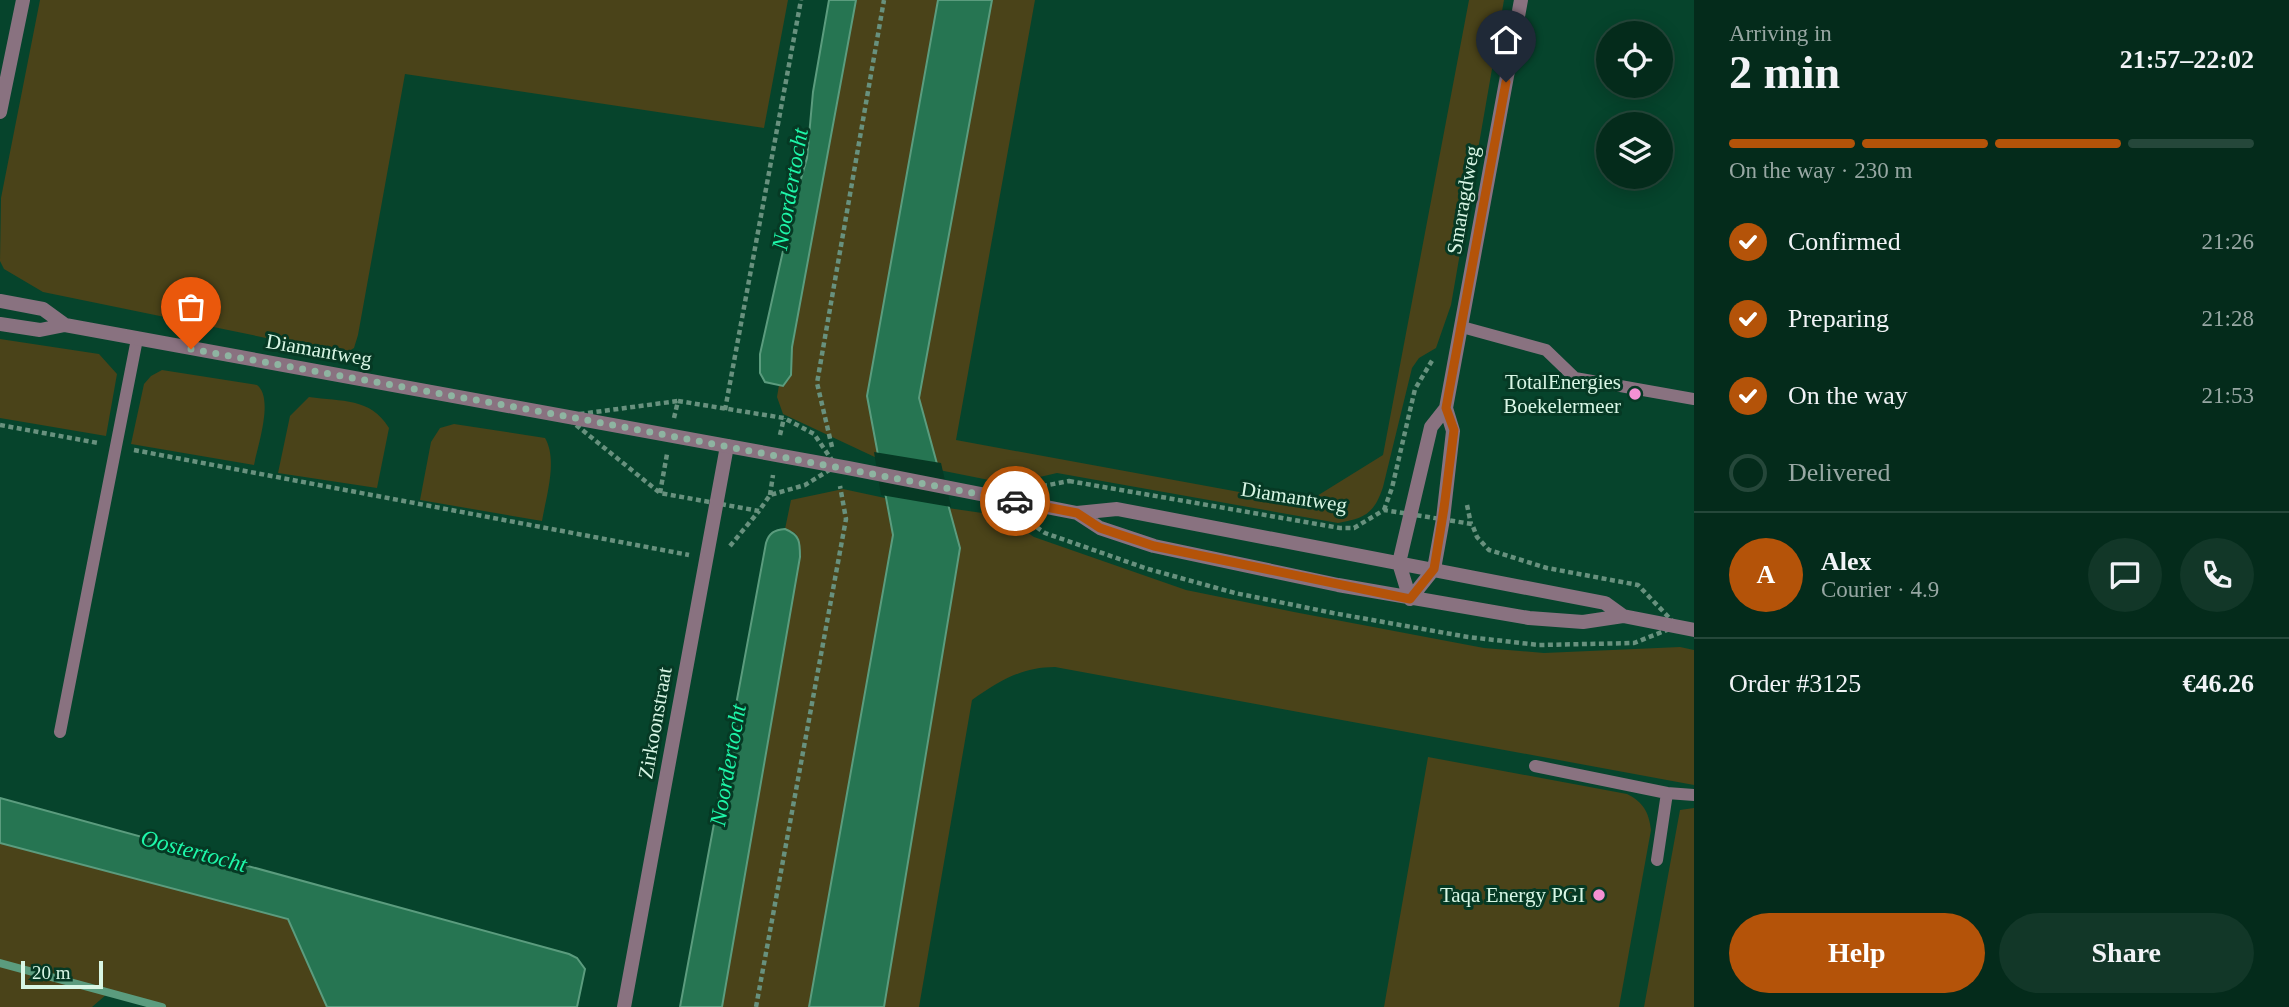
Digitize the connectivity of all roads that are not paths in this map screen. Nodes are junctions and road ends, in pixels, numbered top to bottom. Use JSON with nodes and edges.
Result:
{"nodes":[{"id":1,"x":23,"y":0,"type":"edge"},
{"id":2,"x":1521,"y":0,"type":"edge"},
{"id":3,"x":0,"y":112,"type":"edge"},
{"id":4,"x":0,"y":301,"type":"edge"},
{"id":5,"x":0,"y":324,"type":"edge"},
{"id":6,"x":65,"y":325,"type":"junction"},
{"id":7,"x":1462,"y":327,"type":"junction"},
{"id":8,"x":137,"y":339,"type":"junction"},
{"id":9,"x":1694,"y":399,"type":"edge"},
{"id":10,"x":1446,"y":408,"type":"junction"},
{"id":11,"x":727,"y":446,"type":"junction"},
{"id":12,"x":1077,"y":513,"type":"junction"},
{"id":13,"x":1399,"y":563,"type":"junction"},
{"id":14,"x":1434,"y":569,"type":"junction"},
{"id":15,"x":1410,"y":599,"type":"junction"},
{"id":16,"x":1623,"y":616,"type":"junction"},
{"id":17,"x":1694,"y":630,"type":"edge"},
{"id":18,"x":60,"y":732,"type":"dead end"},
{"id":19,"x":1535,"y":766,"type":"dead end"},
{"id":20,"x":1667,"y":793,"type":"junction"},
{"id":21,"x":1694,"y":795,"type":"edge"},
{"id":22,"x":1657,"y":860,"type":"dead end"},
{"id":23,"x":624,"y":1007,"type":"edge"}],
"edges":[{"from":1,"to":3,"type":"street"},
{"from":2,"to":7,"type":"street","name":"Smaragdweg"},
{"from":4,"to":6,"type":"street","name":"Diamantweg"},
{"from":5,"to":6,"type":"street","name":"Diamantweg"},
{"from":6,"to":8,"type":"street","name":"Diamantweg"},
{"from":7,"to":9,"type":"lane"},
{"from":7,"to":10,"type":"street","name":"Smaragdweg"},
{"from":8,"to":11,"type":"street","name":"Diamantweg"},
{"from":8,"to":18,"type":"lane"},
{"from":10,"to":13,"type":"street","name":"Smaragdweg"},
{"from":10,"to":14,"type":"street","name":"Smaragdweg"},
{"from":11,"to":12,"type":"street","name":"Diamantweg"},
{"from":11,"to":23,"type":"street","name":"Zirkoonstraat"},
{"from":12,"to":13,"type":"street","name":"Diamantweg"},
{"from":12,"to":15,"type":"street","name":"Diamantweg"},
{"from":13,"to":14,"type":"street","name":"Diamantweg"},
{"from":13,"to":15,"type":"street","name":"Smaragdweg"},
{"from":14,"to":15,"type":"street","name":"Smaragdweg"},
{"from":14,"to":16,"type":"street","name":"Diamantweg"},
{"from":15,"to":16,"type":"street","name":"Diamantweg"},
{"from":16,"to":17,"type":"street","name":"Diamantweg"},
{"from":19,"to":20,"type":"lane"},
{"from":20,"to":21,"type":"lane"},
{"from":20,"to":22,"type":"lane"}]}
